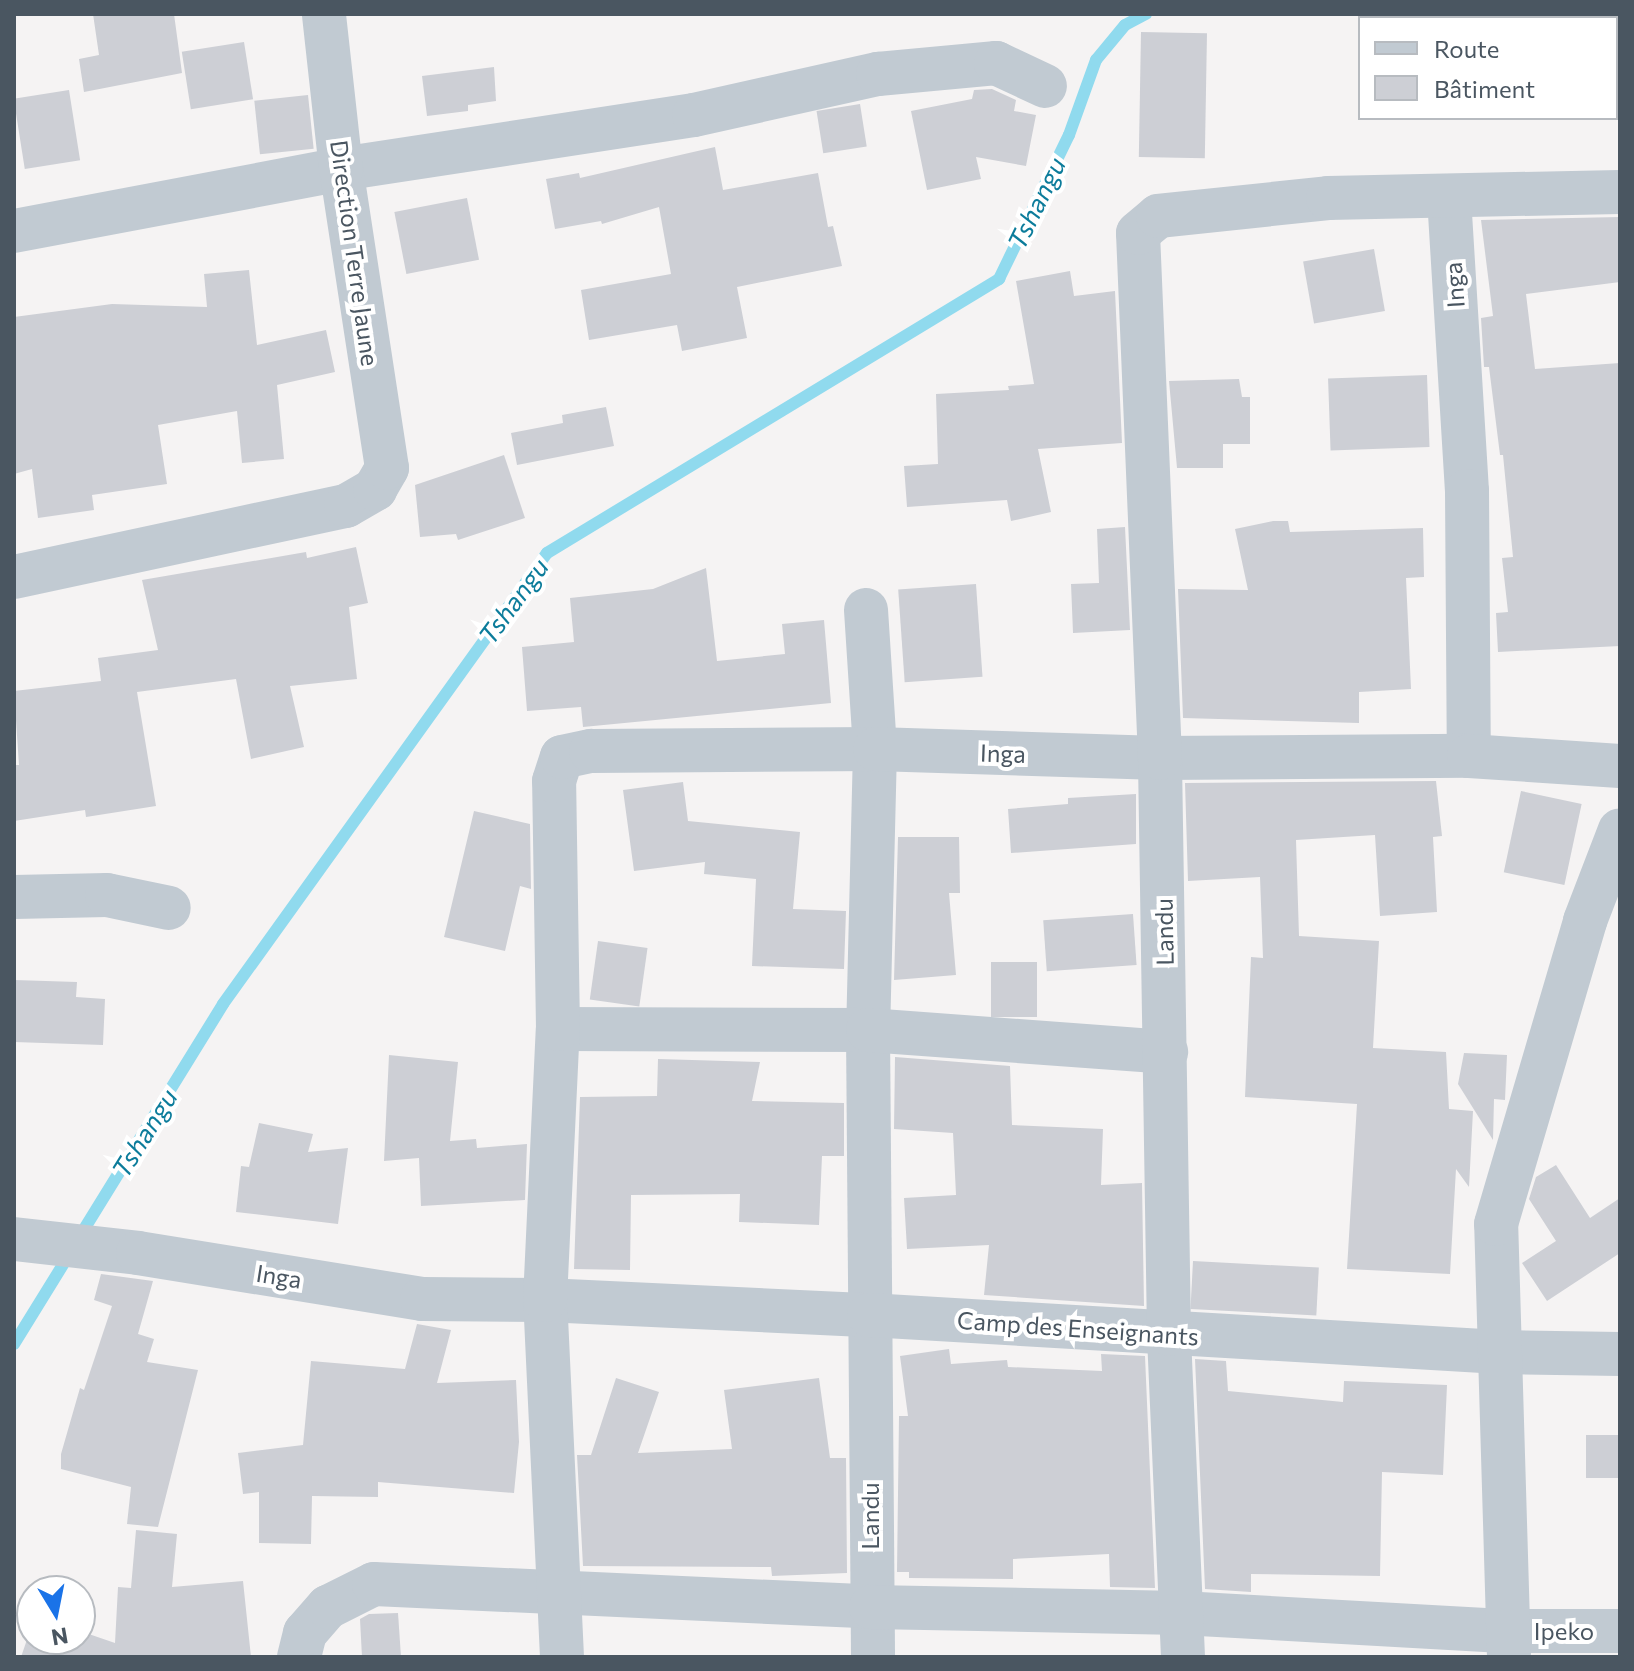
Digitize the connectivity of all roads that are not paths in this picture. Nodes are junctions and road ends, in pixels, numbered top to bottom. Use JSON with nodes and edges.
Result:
{"nodes":[{"id":1,"x":324,"y":14,"type":"edge"},
{"id":2,"x":1045,"y":86,"type":"dead end"},
{"id":3,"x":341,"y":169,"type":"junction"},
{"id":4,"x":1620,"y":192,"type":"edge"},
{"id":5,"x":1449,"y":197,"type":"junction"},
{"id":6,"x":14,"y":231,"type":"edge"},
{"id":7,"x":14,"y":577,"type":"edge"},
{"id":8,"x":866,"y":610,"type":"dead end"},
{"id":9,"x":875,"y":749,"type":"junction"},
{"id":10,"x":1469,"y":756,"type":"junction"},
{"id":11,"x":1160,"y":758,"type":"junction"},
{"id":12,"x":1620,"y":766,"type":"edge"},
{"id":13,"x":1620,"y":830,"type":"edge"},
{"id":14,"x":14,"y":897,"type":"edge"},
{"id":15,"x":169,"y":908,"type":"dead end"},
{"id":16,"x":558,"y":1029,"type":"junction"},
{"id":17,"x":868,"y":1030,"type":"junction"},
{"id":18,"x":1166,"y":1052,"type":"junction"},
{"id":19,"x":14,"y":1239,"type":"edge"},
{"id":20,"x":545,"y":1300,"type":"junction"},
{"id":21,"x":869,"y":1315,"type":"junction"},
{"id":22,"x":1169,"y":1334,"type":"junction"},
{"id":23,"x":1500,"y":1352,"type":"junction"},
{"id":24,"x":1617,"y":1352,"type":"edge"},
{"id":25,"x":558,"y":1592,"type":"junction"},
{"id":26,"x":871,"y":1607,"type":"junction"},
{"id":27,"x":1181,"y":1613,"type":"junction"},
{"id":28,"x":1620,"y":1631,"type":"edge"},
{"id":29,"x":1509,"y":1644,"type":"edge"},
{"id":30,"x":299,"y":1657,"type":"edge"},
{"id":31,"x":562,"y":1657,"type":"edge"},
{"id":32,"x":873,"y":1657,"type":"edge"},
{"id":33,"x":1183,"y":1657,"type":"edge"}],
"edges":[{"from":1,"to":3,"type":"street","name":"Direction Terre Jaune"},
{"from":2,"to":3,"type":"street"},
{"from":3,"to":6,"type":"street"},
{"from":3,"to":7,"type":"street","name":"Direction Terre Jaune"},
{"from":4,"to":5,"type":"street"},
{"from":5,"to":10,"type":"street","name":"Inga"},
{"from":5,"to":11,"type":"street","name":"Landu"},
{"from":8,"to":9,"type":"street","name":"Landu"},
{"from":9,"to":11,"type":"street","name":"Inga"},
{"from":9,"to":16,"type":"street","name":"Inga"},
{"from":9,"to":17,"type":"street","name":"Landu"},
{"from":10,"to":11,"type":"street","name":"Inga"},
{"from":10,"to":12,"type":"street","name":"Inga"},
{"from":11,"to":18,"type":"street","name":"Landu"},
{"from":13,"to":23,"type":"street"},
{"from":14,"to":15,"type":"street"},
{"from":16,"to":17,"type":"street"},
{"from":16,"to":20,"type":"street"},
{"from":17,"to":18,"type":"street"},
{"from":17,"to":21,"type":"street","name":"Landu"},
{"from":18,"to":22,"type":"street","name":"Landu"},
{"from":19,"to":20,"type":"street","name":"Inga"},
{"from":20,"to":21,"type":"street","name":"Camp des Enseignants"},
{"from":20,"to":25,"type":"street"},
{"from":21,"to":22,"type":"street","name":"Camp des Enseignants"},
{"from":21,"to":26,"type":"street","name":"Landu"},
{"from":22,"to":23,"type":"street","name":"Camp des Enseignants"},
{"from":22,"to":27,"type":"street","name":"Landu"},
{"from":23,"to":24,"type":"street","name":"Camp des Enseignants"},
{"from":23,"to":29,"type":"street"},
{"from":25,"to":26,"type":"street"},
{"from":25,"to":30,"type":"street"},
{"from":25,"to":31,"type":"street"},
{"from":26,"to":27,"type":"street"},
{"from":26,"to":32,"type":"street","name":"Landu"},
{"from":27,"to":29,"type":"street"},
{"from":27,"to":33,"type":"street","name":"Landu"},
{"from":28,"to":29,"type":"street","name":"Ipeko"}]}
